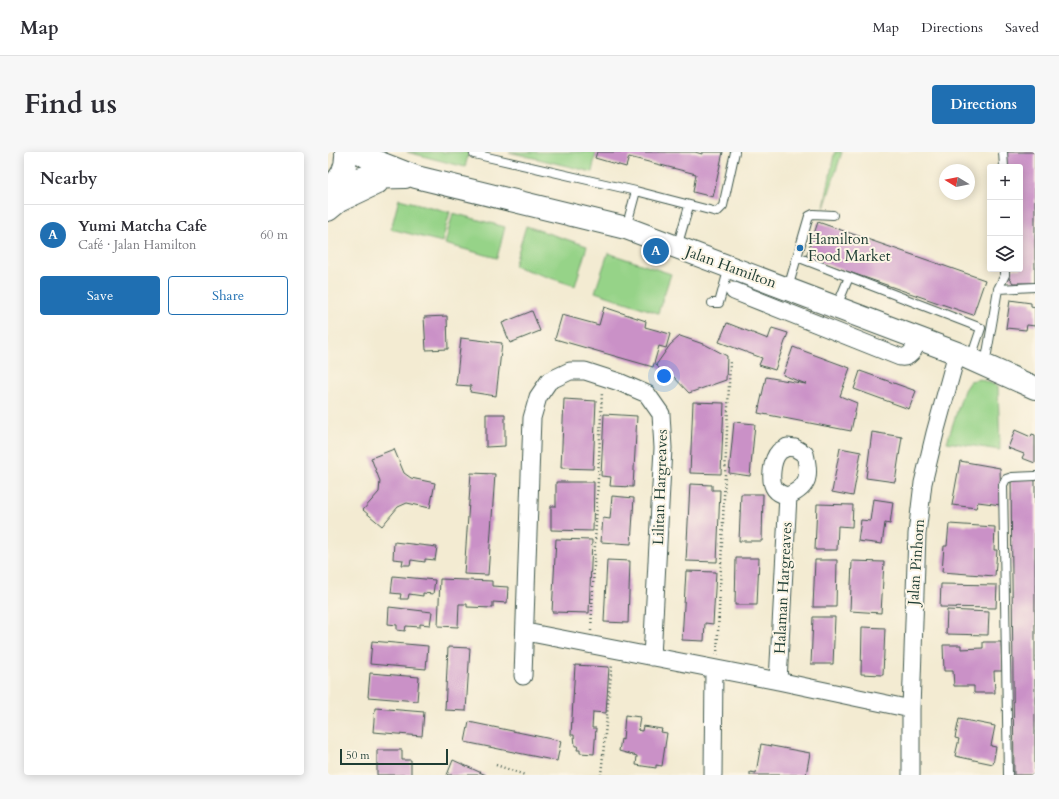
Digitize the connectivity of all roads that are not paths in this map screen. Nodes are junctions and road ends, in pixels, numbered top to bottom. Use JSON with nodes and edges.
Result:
{"nodes":[{"id":1,"x":346,"y":152,"type":"edge"},
{"id":2,"x":360,"y":152,"type":"edge"},
{"id":3,"x":376,"y":152,"type":"edge"},
{"id":4,"x":735,"y":152,"type":"edge"},
{"id":5,"x":1003,"y":152,"type":"edge"},
{"id":6,"x":474,"y":154,"type":"dead end"},
{"id":7,"x":1004,"y":164,"type":"edge"},
{"id":8,"x":400,"y":175,"type":"junction"},
{"id":9,"x":332,"y":186,"type":"edge"},
{"id":10,"x":636,"y":191,"type":"junction"},
{"id":11,"x":689,"y":206,"type":"junction"},
{"id":12,"x":328,"y":210,"type":"edge"},
{"id":13,"x":833,"y":216,"type":"dead end"},
{"id":14,"x":626,"y":228,"type":"junction"},
{"id":15,"x":677,"y":247,"type":"junction"},
{"id":16,"x":797,"y":257,"type":"junction"},
{"id":17,"x":729,"y":266,"type":"junction"},
{"id":18,"x":1005,"y":272,"type":"edge"},
{"id":19,"x":849,"y":277,"type":"junction"},
{"id":20,"x":1035,"y":287,"type":"edge"},
{"id":21,"x":788,"y":288,"type":"junction"},
{"id":22,"x":998,"y":288,"type":"junction"},
{"id":23,"x":734,"y":291,"type":"dead end"},
{"id":24,"x":712,"y":303,"type":"dead end"},
{"id":25,"x":837,"y":307,"type":"junction"},
{"id":26,"x":920,"y":339,"type":"junction"},
{"id":27,"x":971,"y":359,"type":"junction"},
{"id":28,"x":1035,"y":388,"type":"edge"},
{"id":29,"x":1035,"y":476,"type":"edge"},
{"id":30,"x":788,"y":496,"type":"dead end"},
{"id":31,"x":526,"y":632,"type":"junction"},
{"id":32,"x":652,"y":657,"type":"junction"},
{"id":33,"x":715,"y":669,"type":"junction"},
{"id":34,"x":523,"y":676,"type":"dead end"},
{"id":35,"x":778,"y":681,"type":"junction"},
{"id":36,"x":911,"y":709,"type":"junction"},
{"id":37,"x":713,"y":775,"type":"edge"},
{"id":38,"x":911,"y":775,"type":"edge"},
{"id":39,"x":1008,"y":775,"type":"edge"}],
"edges":[{"from":1,"to":9,"type":"main road"},
{"from":2,"to":8,"type":"main road","name":"Jalan Hamilton"},
{"from":3,"to":8,"type":"main road"},
{"from":4,"to":11,"type":"lane"},
{"from":5,"to":7,"type":"lane"},
{"from":6,"to":10,"type":"lane"},
{"from":8,"to":9,"type":"main road","name":"Jalan Hamilton"},
{"from":8,"to":12,"type":"main road"},
{"from":8,"to":14,"type":"main road","name":"Jalan Hamilton"},
{"from":10,"to":11,"type":"lane"},
{"from":10,"to":14,"type":"lane"},
{"from":11,"to":15,"type":"lane"},
{"from":13,"to":16,"type":"lane"},
{"from":14,"to":15,"type":"main road","name":"Jalan Hamilton"},
{"from":15,"to":17,"type":"main road","name":"Jalan Hamilton"},
{"from":16,"to":19,"type":"lane"},
{"from":16,"to":21,"type":"lane"},
{"from":17,"to":21,"type":"main road","name":"Jalan Hamilton"},
{"from":17,"to":24,"type":"lane"},
{"from":18,"to":22,"type":"lane"},
{"from":19,"to":25,"type":"lane"},
{"from":19,"to":27,"type":"lane"},
{"from":20,"to":22,"type":"lane"},
{"from":21,"to":25,"type":"main road","name":"Jalan Hamilton"},
{"from":22,"to":27,"type":"lane"},
{"from":23,"to":26,"type":"street"},
{"from":25,"to":26,"type":"main road","name":"Jalan Hamilton"},
{"from":26,"to":27,"type":"main road","name":"Jalan Hamilton"},
{"from":27,"to":28,"type":"main road","name":"Jalan Hamilton"},
{"from":27,"to":36,"type":"street","name":"Jalan Pinhorn"},
{"from":29,"to":39,"type":"lane"},
{"from":30,"to":35,"type":"street","name":"Halaman Hargreaves"},
{"from":31,"to":32,"type":"street"},
{"from":31,"to":32,"type":"street","name":"Lilitan Hargreaves"},
{"from":31,"to":34,"type":"street","name":"Lilitan Hargreaves"},
{"from":32,"to":33,"type":"street"},
{"from":33,"to":35,"type":"street"},
{"from":33,"to":37,"type":"street"},
{"from":35,"to":36,"type":"street"},
{"from":36,"to":38,"type":"street","name":"Jalan Pinhorn"}]}
